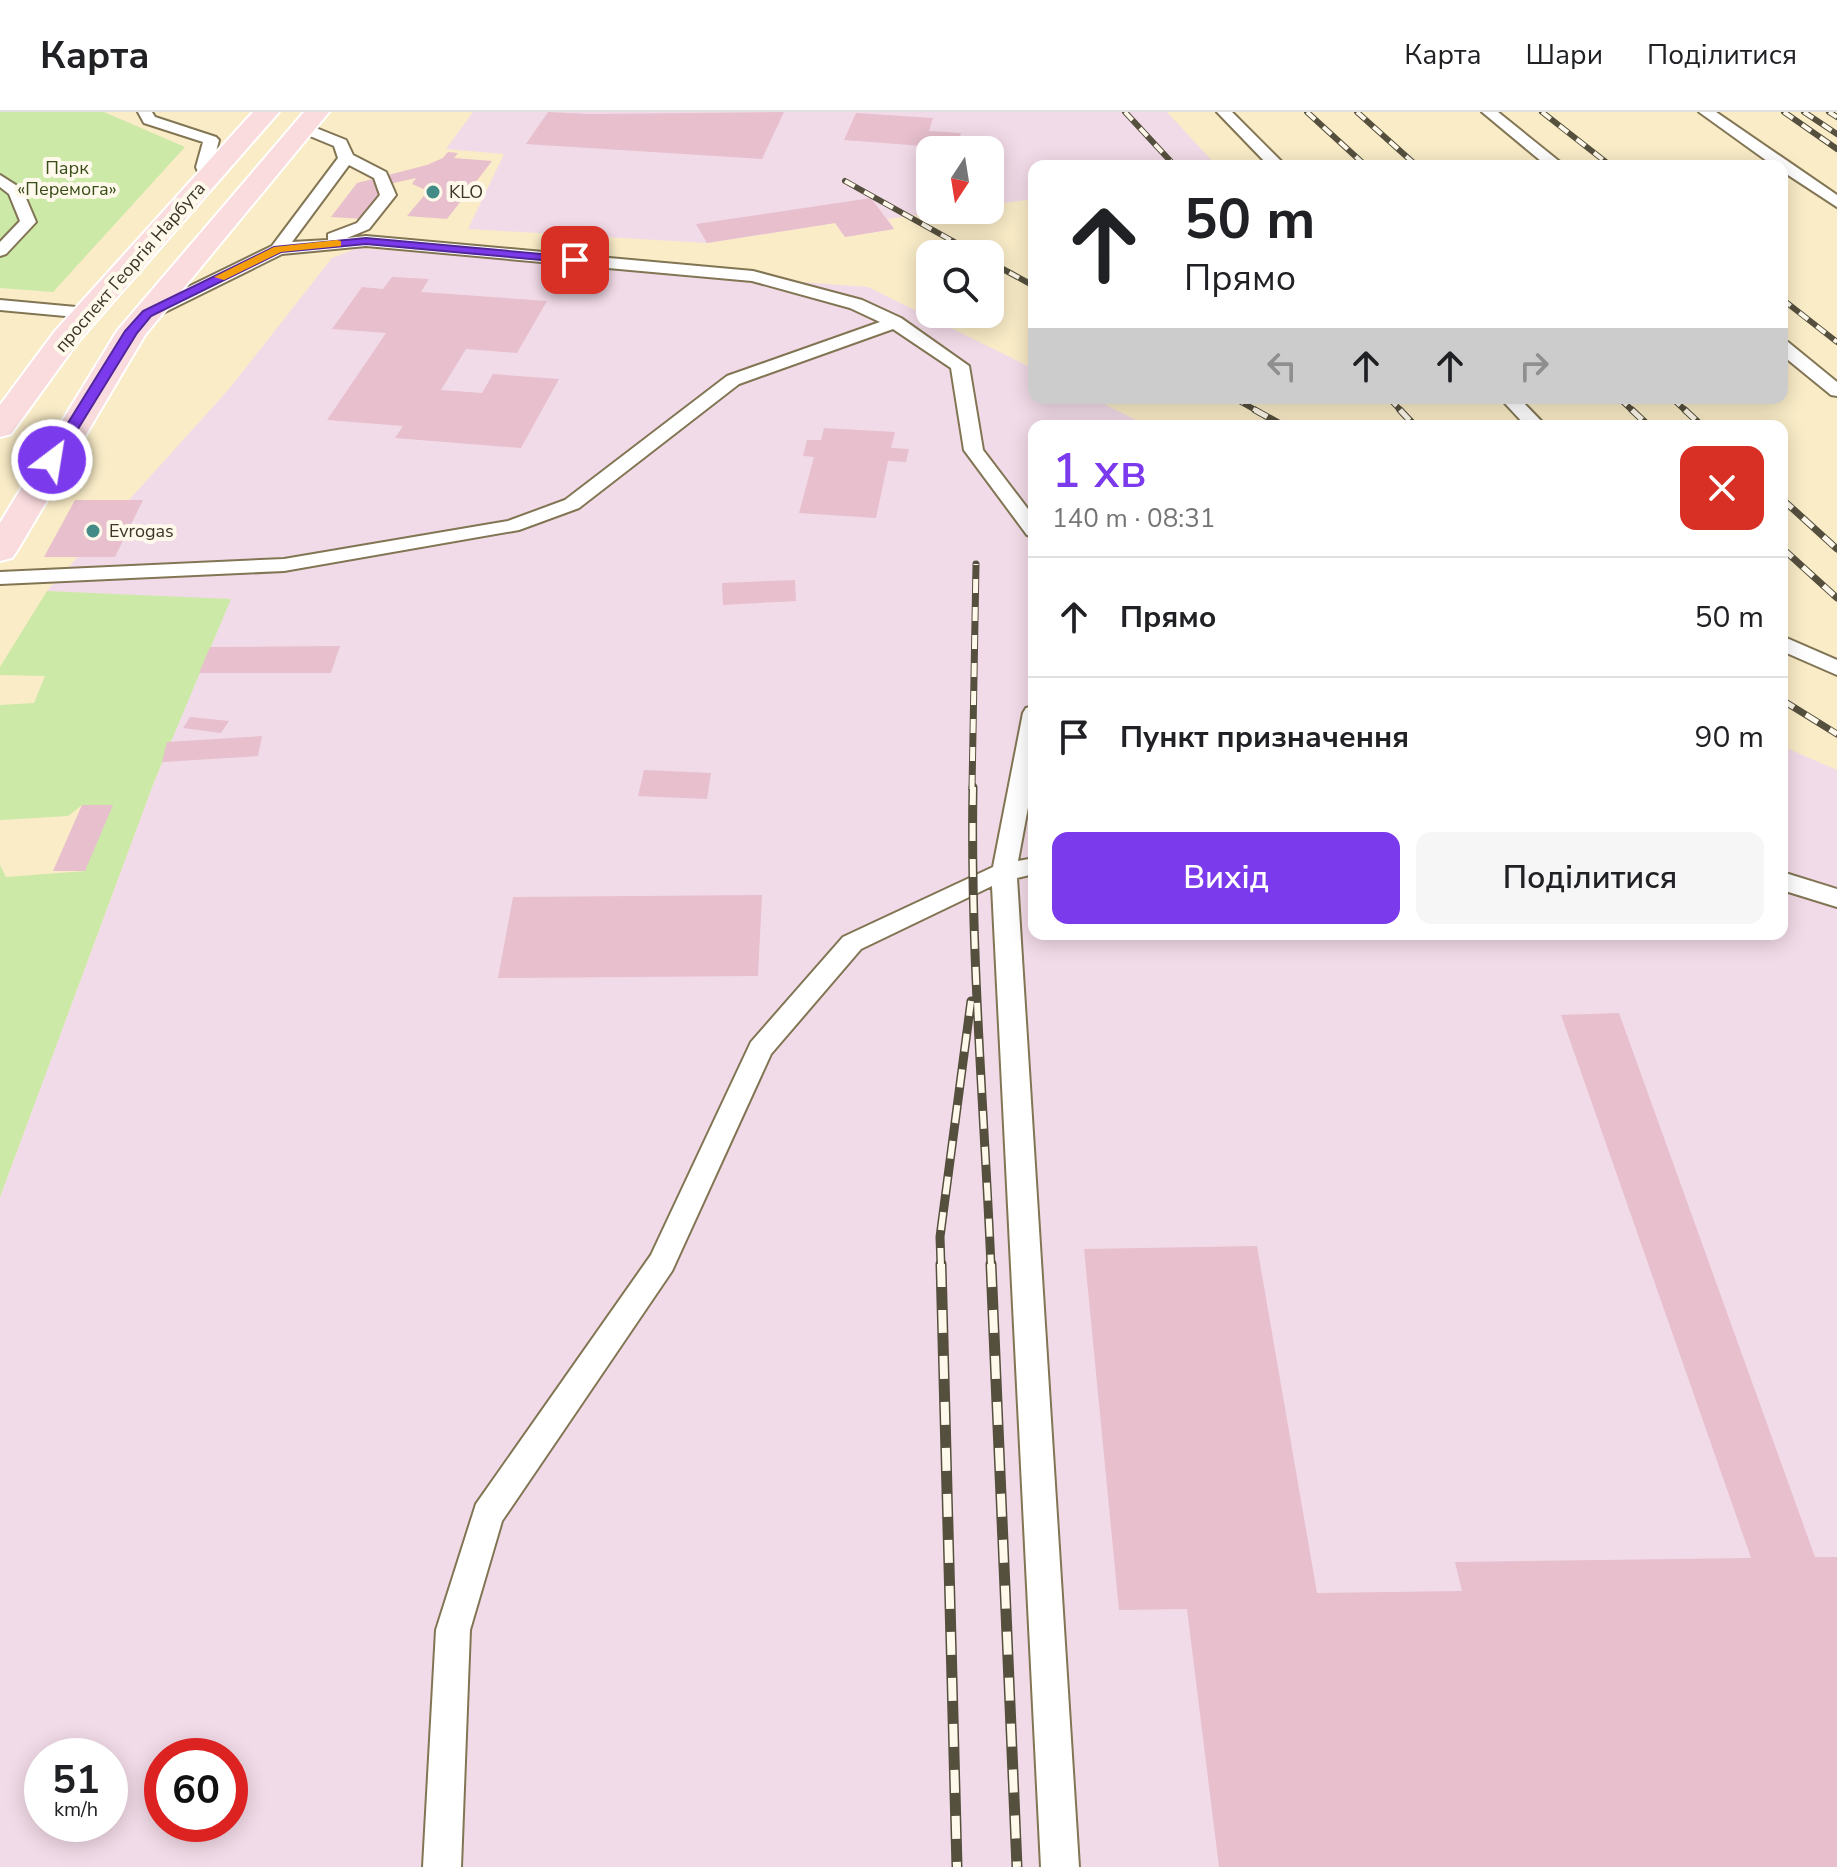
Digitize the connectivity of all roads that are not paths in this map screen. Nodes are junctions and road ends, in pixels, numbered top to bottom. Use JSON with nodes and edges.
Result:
{"nodes":[{"id":1,"x":145,"y":112,"type":"edge"},
{"id":2,"x":267,"y":112,"type":"edge"},
{"id":3,"x":1224,"y":112,"type":"edge"},
{"id":4,"x":1489,"y":112,"type":"edge"},
{"id":5,"x":1706,"y":112,"type":"edge"},
{"id":6,"x":312,"y":118,"type":"edge"},
{"id":7,"x":346,"y":158,"type":"junction"},
{"id":8,"x":1272,"y":160,"type":"edge"},
{"id":9,"x":1549,"y":160,"type":"edge"},
{"id":10,"x":1776,"y":160,"type":"edge"},
{"id":11,"x":1788,"y":168,"type":"edge"},
{"id":12,"x":207,"y":179,"type":"junction"},
{"id":13,"x":0,"y":180,"type":"edge"},
{"id":14,"x":1837,"y":202,"type":"edge"},
{"id":15,"x":278,"y":249,"type":"junction"},
{"id":16,"x":0,"y":251,"type":"edge"},
{"id":17,"x":0,"y":305,"type":"edge"},
{"id":18,"x":87,"y":313,"type":"junction"},
{"id":19,"x":147,"y":314,"type":"junction"},
{"id":20,"x":895,"y":322,"type":"junction"},
{"id":21,"x":1788,"y":351,"type":"edge"},
{"id":22,"x":1837,"y":391,"type":"edge"},
{"id":23,"x":1515,"y":404,"type":"edge"},
{"id":24,"x":1531,"y":420,"type":"edge"},
{"id":25,"x":0,"y":427,"type":"edge"},
{"id":26,"x":1028,"y":523,"type":"edge"},
{"id":27,"x":0,"y":551,"type":"edge"},
{"id":28,"x":0,"y":578,"type":"edge"},
{"id":29,"x":1788,"y":646,"type":"edge"},
{"id":30,"x":1837,"y":668,"type":"edge"},
{"id":31,"x":1028,"y":775,"type":"edge"},
{"id":32,"x":1019,"y":869,"type":"edge"},
{"id":33,"x":1788,"y":883,"type":"edge"},
{"id":34,"x":1837,"y":898,"type":"edge"},
{"id":35,"x":442,"y":1867,"type":"edge"},
{"id":36,"x":1060,"y":1867,"type":"edge"}],
"edges":[{"from":1,"to":12,"type":"lane"},
{"from":2,"to":12,"type":"main road","name":"проспект Георгія Нарбута"},
{"from":3,"to":8,"type":"lane"},
{"from":4,"to":9,"type":"lane"},
{"from":5,"to":10,"type":"lane"},
{"from":6,"to":7,"type":"lane"},
{"from":6,"to":19,"type":"main road"},
{"from":7,"to":15,"type":"lane"},
{"from":7,"to":15,"type":"lane"},
{"from":11,"to":14,"type":"lane"},
{"from":12,"to":18,"type":"main road","name":"проспект Георгія Нарбута"},
{"from":13,"to":16,"type":"lane"},
{"from":15,"to":19,"type":"lane"},
{"from":15,"to":20,"type":"lane"},
{"from":17,"to":18,"type":"lane"},
{"from":18,"to":25,"type":"main road","name":"проспект Георгія Нарбута"},
{"from":19,"to":27,"type":"main road"},
{"from":20,"to":26,"type":"lane"},
{"from":20,"to":28,"type":"lane"},
{"from":21,"to":22,"type":"lane"},
{"from":23,"to":24,"type":"lane"},
{"from":29,"to":30,"type":"lane"},
{"from":31,"to":32,"type":"lane"},
{"from":32,"to":35,"type":"lane"},
{"from":32,"to":36,"type":"lane"},
{"from":33,"to":34,"type":"lane"}]}
